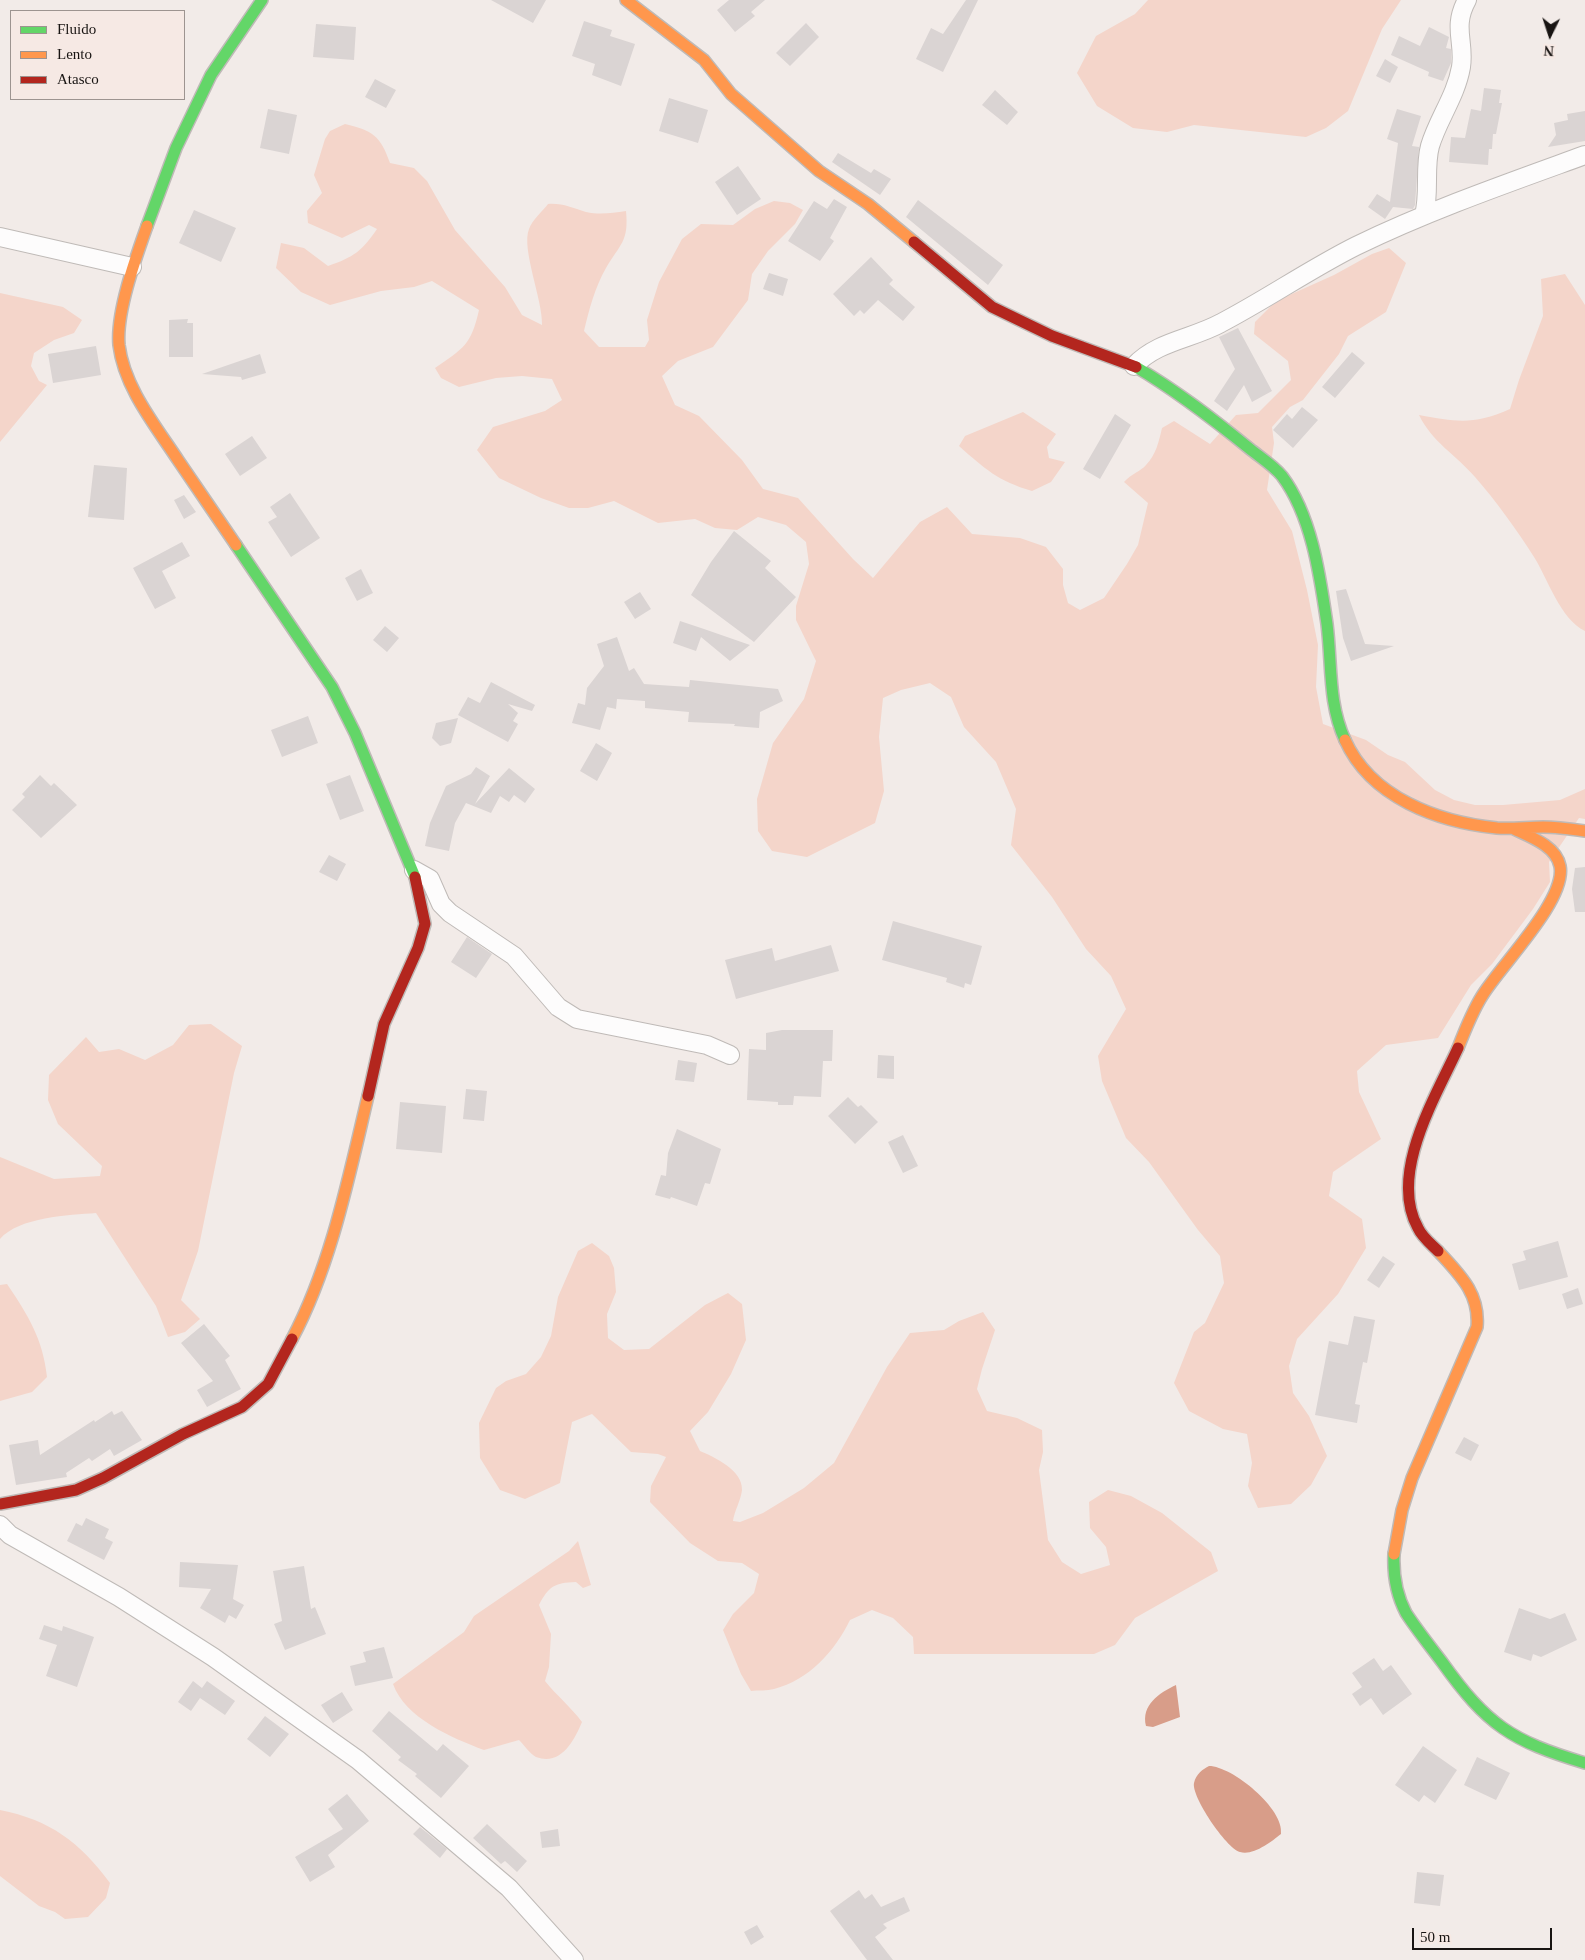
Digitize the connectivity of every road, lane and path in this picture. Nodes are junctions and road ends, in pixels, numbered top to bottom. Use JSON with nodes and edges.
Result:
{"nodes":[{"id":1,"x":262,"y":0,"type":"edge"},
{"id":2,"x":626,"y":0,"type":"edge"},
{"id":3,"x":1467,"y":0,"type":"edge"},
{"id":4,"x":1585,"y":155,"type":"edge"},
{"id":5,"x":1424,"y":215,"type":"junction"},
{"id":6,"x":0,"y":237,"type":"edge"},
{"id":7,"x":132,"y":267,"type":"junction"},
{"id":8,"x":1134,"y":366,"type":"junction"},
{"id":9,"x":1512,"y":828,"type":"junction"},
{"id":10,"x":1585,"y":831,"type":"edge"},
{"id":11,"x":414,"y":870,"type":"junction"},
{"id":12,"x":730,"y":1055,"type":"dead end"},
{"id":13,"x":0,"y":1504,"type":"edge"},
{"id":14,"x":0,"y":1525,"type":"edge"},
{"id":15,"x":1585,"y":1763,"type":"edge"},
{"id":16,"x":574,"y":1960,"type":"edge"}],
"edges":[{"from":1,"to":7,"type":"street"},
{"from":2,"to":8,"type":"street"},
{"from":3,"to":5,"type":"street"},
{"from":4,"to":5,"type":"street"},
{"from":5,"to":8,"type":"street"},
{"from":6,"to":7,"type":"street"},
{"from":7,"to":11,"type":"street"},
{"from":8,"to":9,"type":"street"},
{"from":9,"to":10,"type":"street"},
{"from":9,"to":15,"type":"street"},
{"from":11,"to":12,"type":"street"},
{"from":11,"to":13,"type":"street"},
{"from":14,"to":16,"type":"street"}]}
